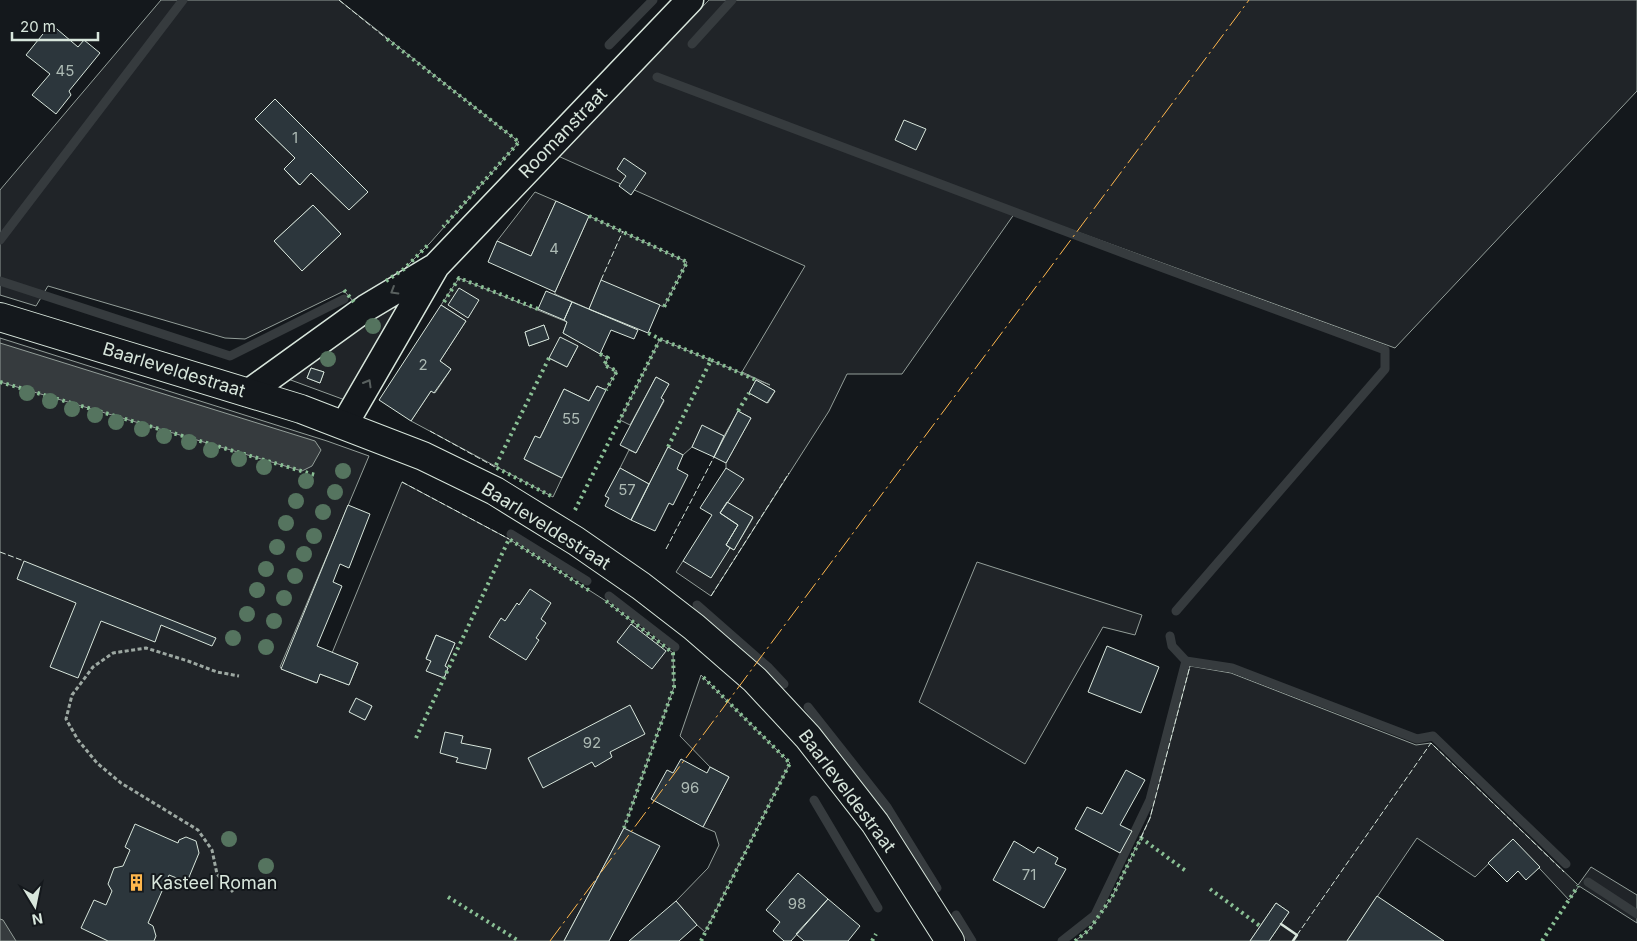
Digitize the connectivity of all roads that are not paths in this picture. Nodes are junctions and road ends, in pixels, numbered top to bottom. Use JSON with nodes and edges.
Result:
{"nodes":[{"id":1,"x":690,"y":0,"type":"edge"},
{"id":2,"x":436,"y":266,"type":"junction"},
{"id":3,"x":0,"y":317,"type":"edge"},
{"id":4,"x":248,"y":393,"type":"junction"},
{"id":5,"x":344,"y":425,"type":"junction"},
{"id":6,"x":950,"y":941,"type":"edge"}],
"edges":[{"from":1,"to":2,"type":"street","name":"Roomanstraat"},
{"from":2,"to":4,"type":"street","name":"Roomanstraat","one_way":true},
{"from":5,"to":2,"type":"street","name":"Roomanstraat","one_way":true},
{"from":3,"to":4,"type":"street","name":"Baarleveldestraat"},
{"from":4,"to":5,"type":"street","name":"Baarleveldestraat"},
{"from":5,"to":6,"type":"street","name":"Baarleveldestraat"}]}
